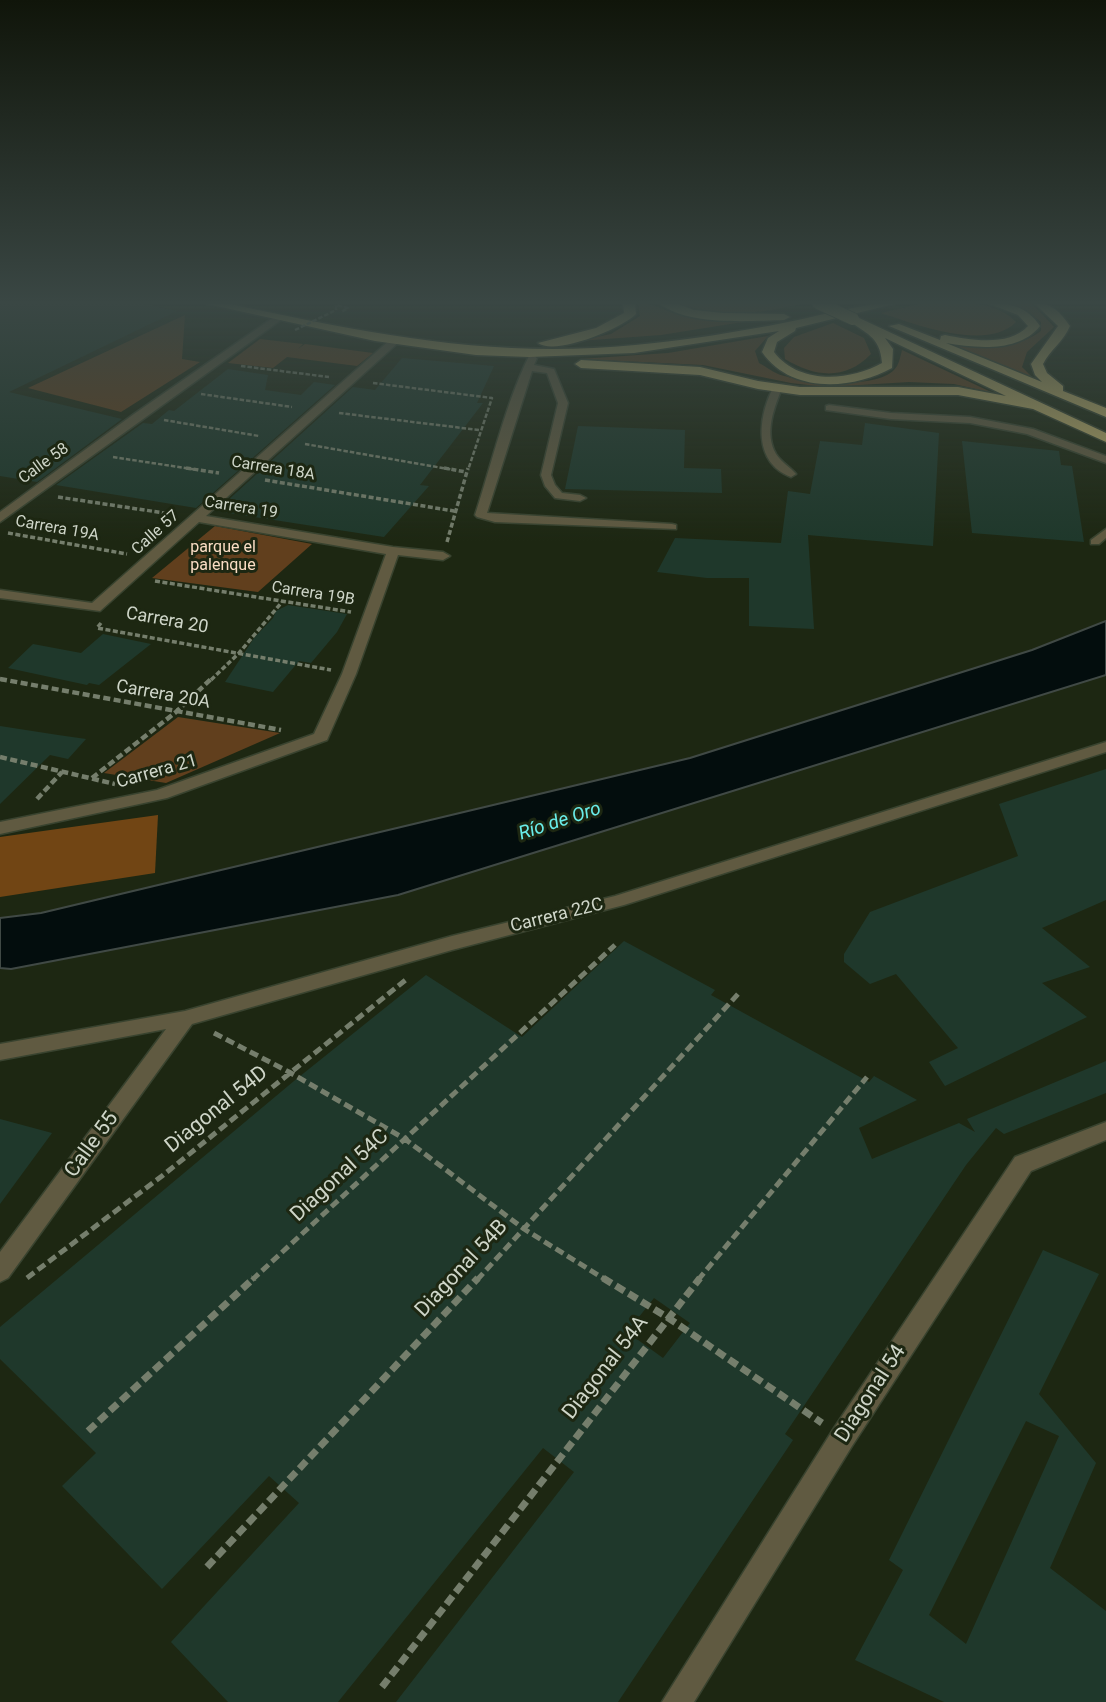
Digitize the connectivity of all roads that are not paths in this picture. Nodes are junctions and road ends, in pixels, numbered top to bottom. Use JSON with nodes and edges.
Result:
{"nodes":[{"id":1,"x":187,"y":382,"type":"edge"},
{"id":2,"x":348,"y":382,"type":"edge"},
{"id":3,"x":524,"y":382,"type":"edge"},
{"id":4,"x":555,"y":382,"type":"edge"},
{"id":5,"x":752,"y":382,"type":"edge"},
{"id":6,"x":991,"y":382,"type":"edge"},
{"id":7,"x":1032,"y":382,"type":"edge"},
{"id":8,"x":1052,"y":382,"type":"edge"},
{"id":9,"x":777,"y":388,"type":"junction"},
{"id":10,"x":1084,"y":404,"type":"junction"},
{"id":11,"x":1035,"y":405,"type":"junction"},
{"id":12,"x":829,"y":408,"type":"dead end"},
{"id":13,"x":1106,"y":413,"type":"edge"},
{"id":14,"x":1106,"y":438,"type":"edge"},
{"id":15,"x":1106,"y":460,"type":"edge"},
{"id":16,"x":791,"y":474,"type":"dead end"},
{"id":17,"x":580,"y":498,"type":"dead end"},
{"id":18,"x":0,"y":518,"type":"edge"},
{"id":19,"x":196,"y":518,"type":"junction"},
{"id":20,"x":672,"y":527,"type":"dead end"},
{"id":21,"x":1106,"y":531,"type":"edge"},
{"id":22,"x":1095,"y":542,"type":"dead end"},
{"id":23,"x":393,"y":551,"type":"junction"},
{"id":24,"x":443,"y":556,"type":"road end"},
{"id":25,"x":0,"y":594,"type":"edge"},
{"id":26,"x":1106,"y":747,"type":"edge"},
{"id":27,"x":0,"y":828,"type":"edge"},
{"id":28,"x":185,"y":1018,"type":"junction"},
{"id":29,"x":0,"y":1052,"type":"edge"},
{"id":30,"x":1106,"y":1131,"type":"edge"},
{"id":31,"x":0,"y":1271,"type":"edge"},
{"id":32,"x":677,"y":1702,"type":"edge"}],
"edges":[{"from":1,"to":18,"type":"street","name":"Calle 58"},
{"from":2,"to":19,"type":"street","name":"Calle 57"},
{"from":3,"to":20,"type":"lane"},
{"from":4,"to":17,"type":"lane"},
{"from":5,"to":9,"type":"highway"},
{"from":6,"to":11,"type":"highway"},
{"from":7,"to":10,"type":"highway"},
{"from":8,"to":10,"type":"highway"},
{"from":9,"to":11,"type":"highway"},
{"from":9,"to":16,"type":"lane"},
{"from":10,"to":13,"type":"highway"},
{"from":11,"to":14,"type":"highway"},
{"from":12,"to":15,"type":"lane"},
{"from":19,"to":23,"type":"street","name":"Carrera 19"},
{"from":19,"to":25,"type":"street","name":"Calle 57"},
{"from":21,"to":22,"type":"lane"},
{"from":23,"to":24,"type":"street","name":"Carrera 19"},
{"from":23,"to":27,"type":"street","name":"Carrera 21"},
{"from":26,"to":28,"type":"street","name":"Carrera 22C"},
{"from":28,"to":29,"type":"street","name":"Carrera 22C"},
{"from":28,"to":31,"type":"street","name":"Calle 55"},
{"from":30,"to":32,"type":"street","name":"Diagonal 54"}]}
